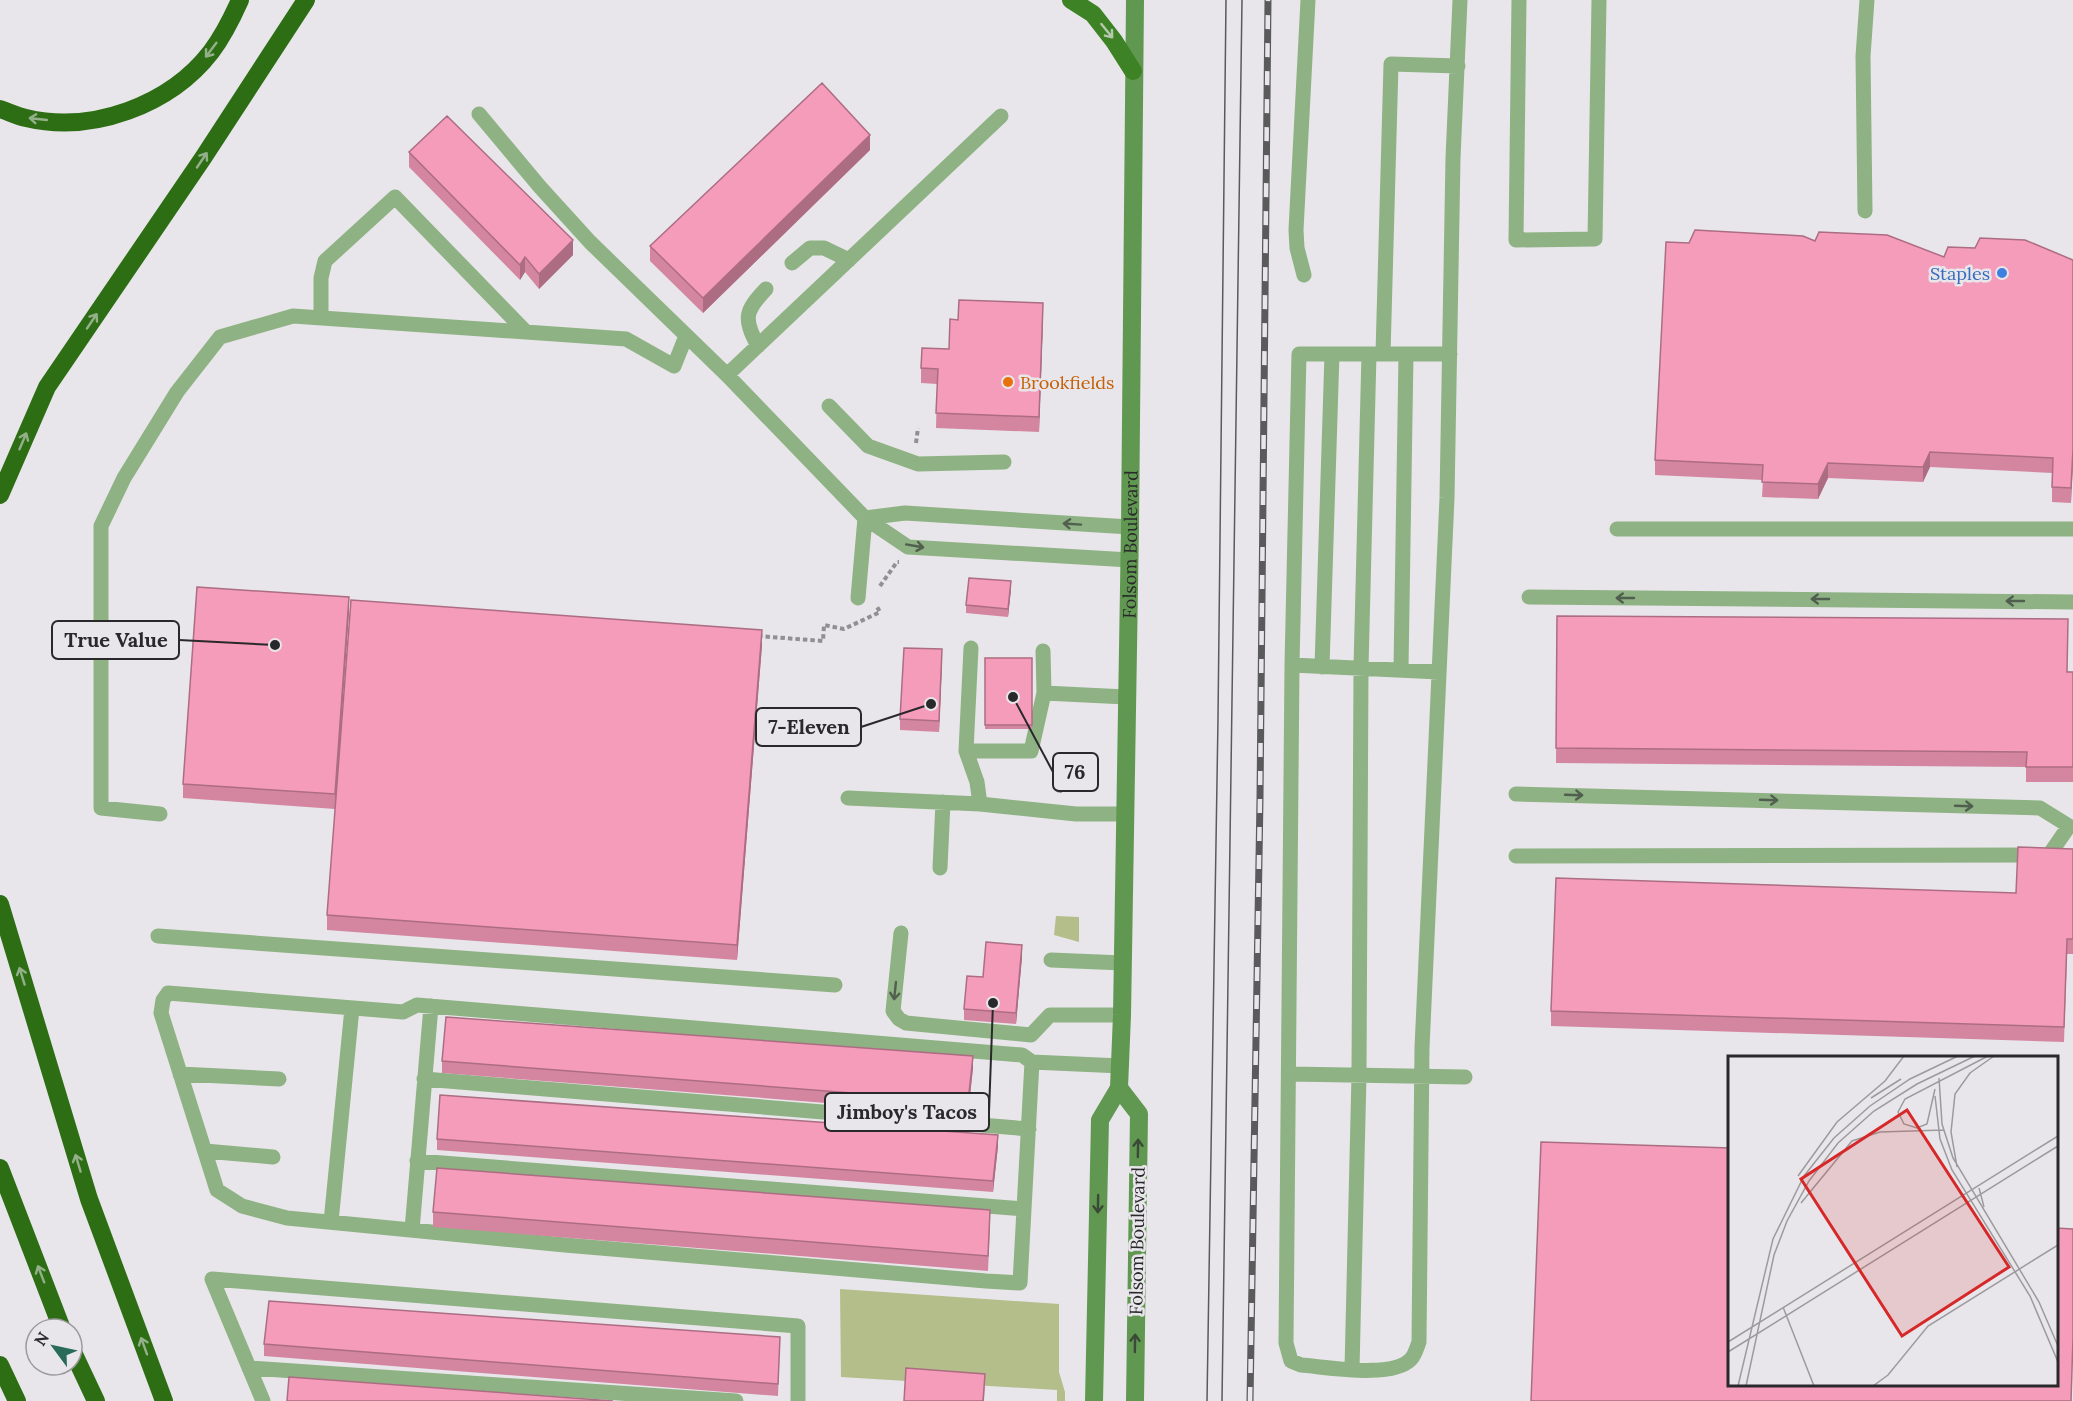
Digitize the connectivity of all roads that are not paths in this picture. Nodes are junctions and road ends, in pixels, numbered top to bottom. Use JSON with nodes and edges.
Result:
{"nodes":[{"id":1,"x":240,"y":0,"type":"edge"},
{"id":2,"x":306,"y":0,"type":"edge"},
{"id":3,"x":1071,"y":0,"type":"edge"},
{"id":4,"x":1135,"y":0,"type":"edge"},
{"id":5,"x":1308,"y":0,"type":"edge"},
{"id":6,"x":1460,"y":0,"type":"edge"},
{"id":7,"x":1519,"y":0,"type":"edge"},
{"id":8,"x":1599,"y":0,"type":"edge"},
{"id":9,"x":1867,"y":0,"type":"edge"},
{"id":10,"x":1458,"y":66,"type":"junction"},
{"id":11,"x":1133,"y":72,"type":"junction"},
{"id":12,"x":0,"y":109,"type":"edge"},
{"id":13,"x":479,"y":114,"type":"dead end"},
{"id":14,"x":1001,"y":116,"type":"dead end"},
{"id":15,"x":1865,"y":211,"type":"dead end"},
{"id":16,"x":849,"y":260,"type":"junction"},
{"id":17,"x":792,"y":263,"type":"dead end"},
{"id":18,"x":1304,"y":275,"type":"dead end"},
{"id":19,"x":766,"y":289,"type":"dead end"},
{"id":20,"x":321,"y":318,"type":"junction"},
{"id":21,"x":526,"y":332,"type":"junction"},
{"id":22,"x":686,"y":336,"type":"junction"},
{"id":23,"x":758,"y":346,"type":"junction"},
{"id":24,"x":1332,"y":354,"type":"junction"},
{"id":25,"x":1376,"y":354,"type":"junction"},
{"id":26,"x":1406,"y":354,"type":"junction"},
{"id":27,"x":1450,"y":354,"type":"junction"},
{"id":28,"x":727,"y":375,"type":"junction"},
{"id":29,"x":829,"y":406,"type":"dead end"},
{"id":30,"x":1004,"y":462,"type":"dead end"},
{"id":31,"x":0,"y":495,"type":"edge"},
{"id":32,"x":865,"y":518,"type":"junction"},
{"id":33,"x":1130,"y":526,"type":"junction"},
{"id":34,"x":1617,"y":529,"type":"dead end"},
{"id":35,"x":2073,"y":529,"type":"edge"},
{"id":36,"x":1130,"y":560,"type":"junction"},
{"id":37,"x":1529,"y":597,"type":"dead end"},
{"id":38,"x":858,"y":598,"type":"dead end"},
{"id":39,"x":2073,"y":602,"type":"edge"},
{"id":40,"x":971,"y":648,"type":"dead end"},
{"id":41,"x":1043,"y":651,"type":"dead end"},
{"id":42,"x":1292,"y":665,"type":"junction"},
{"id":43,"x":1322,"y":667,"type":"junction"},
{"id":44,"x":1361,"y":667,"type":"junction"},
{"id":45,"x":1401,"y":669,"type":"junction"},
{"id":46,"x":1439,"y":672,"type":"junction"},
{"id":47,"x":1044,"y":693,"type":"junction"},
{"id":48,"x":1126,"y":697,"type":"junction"},
{"id":49,"x":966,"y":751,"type":"junction"},
{"id":50,"x":1516,"y":794,"type":"dead end"},
{"id":51,"x":848,"y":798,"type":"dead end"},
{"id":52,"x":943,"y":802,"type":"junction"},
{"id":53,"x":980,"y":804,"type":"junction"},
{"id":54,"x":160,"y":814,"type":"dead end"},
{"id":55,"x":1125,"y":814,"type":"junction"},
{"id":56,"x":1516,"y":855,"type":"dead end"},
{"id":57,"x":940,"y":868,"type":"dead end"},
{"id":58,"x":0,"y":904,"type":"edge"},
{"id":59,"x":900,"y":933,"type":"dead end"},
{"id":60,"x":158,"y":936,"type":"dead end"},
{"id":61,"x":1051,"y":960,"type":"dead end"},
{"id":62,"x":1123,"y":963,"type":"junction"},
{"id":63,"x":835,"y":985,"type":"dead end"},
{"id":64,"x":430,"y":1006,"type":"junction"},
{"id":65,"x":352,"y":1008,"type":"junction"},
{"id":66,"x":1122,"y":1016,"type":"junction"},
{"id":67,"x":1032,"y":1062,"type":"junction"},
{"id":68,"x":1120,"y":1066,"type":"junction"},
{"id":69,"x":180,"y":1074,"type":"junction"},
{"id":70,"x":1290,"y":1074,"type":"junction"},
{"id":71,"x":1359,"y":1075,"type":"junction"},
{"id":72,"x":1422,"y":1076,"type":"junction"},
{"id":73,"x":1465,"y":1077,"type":"dead end"},
{"id":74,"x":279,"y":1079,"type":"dead end"},
{"id":75,"x":424,"y":1079,"type":"junction"},
{"id":76,"x":1119,"y":1088,"type":"junction"},
{"id":77,"x":1029,"y":1129,"type":"junction"},
{"id":78,"x":205,"y":1152,"type":"junction"},
{"id":79,"x":273,"y":1157,"type":"dead end"},
{"id":80,"x":417,"y":1161,"type":"junction"},
{"id":81,"x":0,"y":1168,"type":"edge"},
{"id":82,"x":1024,"y":1209,"type":"junction"},
{"id":83,"x":331,"y":1222,"type":"junction"},
{"id":84,"x":412,"y":1230,"type":"junction"},
{"id":85,"x":57,"y":1317,"type":"edge"},
{"id":86,"x":0,"y":1365,"type":"edge"},
{"id":87,"x":249,"y":1368,"type":"junction"},
{"id":88,"x":1352,"y":1369,"type":"junction"},
{"id":89,"x":84,"y":1376,"type":"edge"},
{"id":90,"x":17,"y":1401,"type":"edge"},
{"id":91,"x":96,"y":1401,"type":"edge"},
{"id":92,"x":164,"y":1401,"type":"edge"},
{"id":93,"x":263,"y":1401,"type":"edge"},
{"id":94,"x":736,"y":1401,"type":"edge"},
{"id":95,"x":798,"y":1401,"type":"edge"},
{"id":96,"x":1094,"y":1401,"type":"edge"},
{"id":97,"x":1135,"y":1401,"type":"edge"}],
"edges":[{"from":1,"to":12,"type":"highway","one_way":true},
{"from":31,"to":2,"type":"highway","one_way":true},
{"from":3,"to":11,"type":"main road","one_way":true},
{"from":4,"to":11,"type":"main road","name":"Folsom Boulevard"},
{"from":5,"to":18,"type":"lane"},
{"from":6,"to":10,"type":"lane"},
{"from":7,"to":8,"type":"lane"},
{"from":9,"to":15,"type":"lane"},
{"from":10,"to":25,"type":"lane"},
{"from":10,"to":27,"type":"lane"},
{"from":11,"to":33,"type":"main road","name":"Folsom Boulevard"},
{"from":13,"to":22,"type":"lane"},
{"from":14,"to":16,"type":"lane"},
{"from":16,"to":17,"type":"lane"},
{"from":16,"to":23,"type":"lane"},
{"from":19,"to":23,"type":"lane"},
{"from":20,"to":21,"type":"lane"},
{"from":20,"to":21,"type":"lane"},
{"from":20,"to":54,"type":"lane"},
{"from":21,"to":22,"type":"lane"},
{"from":22,"to":28,"type":"lane"},
{"from":23,"to":28,"type":"lane"},
{"from":24,"to":25,"type":"lane"},
{"from":24,"to":42,"type":"lane"},
{"from":24,"to":43,"type":"lane"},
{"from":25,"to":26,"type":"lane"},
{"from":25,"to":44,"type":"lane"},
{"from":26,"to":27,"type":"lane"},
{"from":26,"to":45,"type":"lane"},
{"from":27,"to":46,"type":"lane"},
{"from":28,"to":32,"type":"lane"},
{"from":29,"to":30,"type":"lane"},
{"from":33,"to":32,"type":"lane","one_way":true},
{"from":32,"to":36,"type":"lane","one_way":true},
{"from":32,"to":38,"type":"lane"},
{"from":33,"to":36,"type":"main road","name":"Folsom Boulevard"},
{"from":34,"to":35,"type":"lane"},
{"from":36,"to":48,"type":"main road","name":"Folsom Boulevard"},
{"from":39,"to":37,"type":"lane","one_way":true},
{"from":40,"to":49,"type":"lane"},
{"from":41,"to":47,"type":"lane"},
{"from":42,"to":43,"type":"lane"},
{"from":42,"to":70,"type":"lane"},
{"from":43,"to":44,"type":"lane"},
{"from":44,"to":45,"type":"lane"},
{"from":44,"to":71,"type":"lane"},
{"from":45,"to":46,"type":"lane"},
{"from":46,"to":72,"type":"lane"},
{"from":47,"to":48,"type":"lane"},
{"from":47,"to":49,"type":"lane"},
{"from":48,"to":55,"type":"main road","name":"Folsom Boulevard"},
{"from":49,"to":53,"type":"lane"},
{"from":50,"to":56,"type":"lane","one_way":true},
{"from":51,"to":52,"type":"lane"},
{"from":52,"to":53,"type":"lane"},
{"from":52,"to":57,"type":"lane"},
{"from":53,"to":55,"type":"lane"},
{"from":55,"to":62,"type":"main road","name":"Folsom Boulevard"},
{"from":92,"to":58,"type":"highway","one_way":true},
{"from":59,"to":66,"type":"lane","one_way":true},
{"from":60,"to":63,"type":"lane"},
{"from":61,"to":62,"type":"lane"},
{"from":62,"to":66,"type":"main road","name":"Folsom Boulevard"},
{"from":64,"to":65,"type":"lane"},
{"from":64,"to":67,"type":"lane"},
{"from":64,"to":75,"type":"lane"},
{"from":65,"to":69,"type":"lane"},
{"from":65,"to":83,"type":"lane"},
{"from":66,"to":68,"type":"main road","name":"Folsom Boulevard"},
{"from":67,"to":68,"type":"lane"},
{"from":67,"to":77,"type":"lane"},
{"from":68,"to":76,"type":"main road","name":"Folsom Boulevard"},
{"from":69,"to":74,"type":"lane"},
{"from":69,"to":78,"type":"lane"},
{"from":70,"to":71,"type":"lane"},
{"from":70,"to":88,"type":"lane"},
{"from":71,"to":72,"type":"lane"},
{"from":71,"to":88,"type":"lane"},
{"from":72,"to":73,"type":"lane"},
{"from":72,"to":88,"type":"lane"},
{"from":75,"to":77,"type":"lane"},
{"from":75,"to":80,"type":"lane"},
{"from":76,"to":96,"type":"main road","name":"Folsom Boulevard","one_way":true},
{"from":97,"to":76,"type":"main road","name":"Folsom Boulevard","one_way":true},
{"from":77,"to":82,"type":"lane"},
{"from":78,"to":79,"type":"lane"},
{"from":78,"to":83,"type":"lane"},
{"from":80,"to":82,"type":"lane"},
{"from":80,"to":84,"type":"lane"},
{"from":85,"to":81,"type":"highway","one_way":true},
{"from":82,"to":84,"type":"lane"},
{"from":83,"to":84,"type":"lane"},
{"from":86,"to":90,"type":"highway"},
{"from":87,"to":93,"type":"lane"},
{"from":87,"to":94,"type":"lane"},
{"from":87,"to":95,"type":"lane"},
{"from":89,"to":91,"type":"highway"}]}
